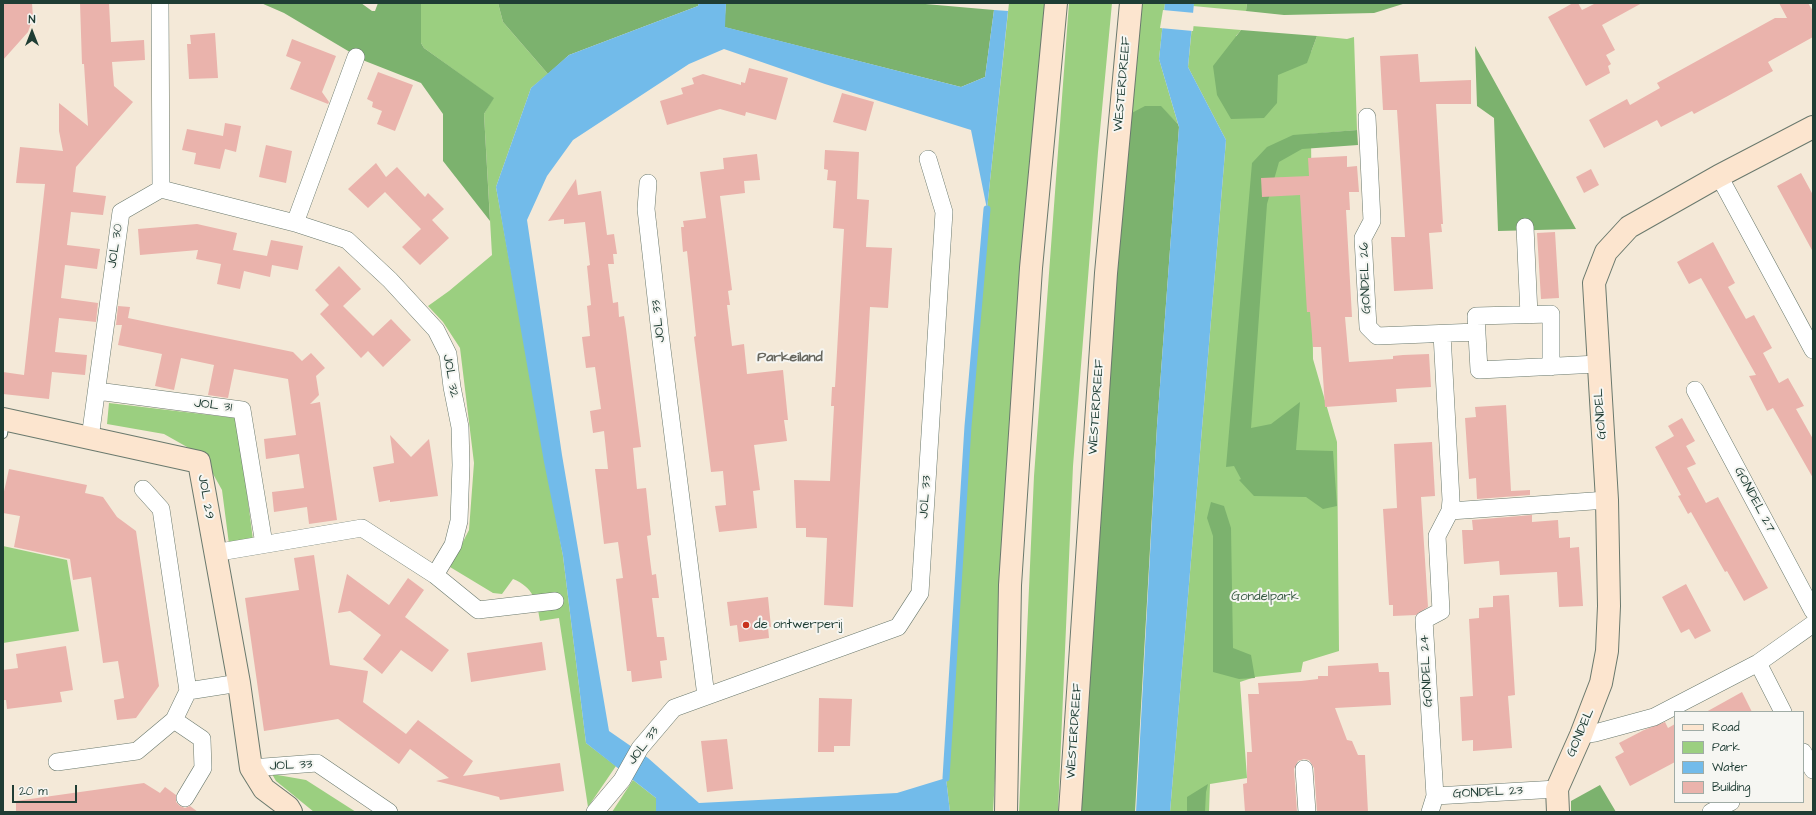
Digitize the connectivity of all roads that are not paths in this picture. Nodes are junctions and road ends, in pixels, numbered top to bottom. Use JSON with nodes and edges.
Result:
{"nodes":[{"id":1,"x":160,"y":3,"type":"edge"},
{"id":2,"x":1056,"y":3,"type":"edge"},
{"id":3,"x":1131,"y":3,"type":"edge"},
{"id":4,"x":356,"y":56,"type":"dead end"},
{"id":5,"x":1367,"y":117,"type":"dead end"},
{"id":6,"x":1813,"y":127,"type":"edge"},
{"id":7,"x":928,"y":159,"type":"dead end"},
{"id":8,"x":1719,"y":176,"type":"junction"},
{"id":9,"x":648,"y":183,"type":"dead end"},
{"id":10,"x":160,"y":189,"type":"junction"},
{"id":11,"x":295,"y":223,"type":"junction"},
{"id":12,"x":1525,"y":227,"type":"dead end"},
{"id":13,"x":1529,"y":315,"type":"junction"},
{"id":14,"x":1477,"y":332,"type":"junction"},
{"id":15,"x":1442,"y":334,"type":"junction"},
{"id":16,"x":1813,"y":350,"type":"edge"},
{"id":17,"x":1598,"y":364,"type":"junction"},
{"id":18,"x":1551,"y":367,"type":"junction"},
{"id":19,"x":1695,"y":390,"type":"dead end"},
{"id":20,"x":97,"y":391,"type":"junction"},
{"id":21,"x":4,"y":424,"type":"edge"},
{"id":22,"x":90,"y":438,"type":"junction"},
{"id":23,"x":143,"y":489,"type":"dead end"},
{"id":24,"x":1607,"y":500,"type":"junction"},
{"id":25,"x":1450,"y":511,"type":"junction"},
{"id":26,"x":264,"y":544,"type":"junction"},
{"id":27,"x":214,"y":553,"type":"junction"},
{"id":28,"x":435,"y":575,"type":"junction"},
{"id":29,"x":555,"y":601,"type":"dead end"},
{"id":30,"x":1813,"y":611,"type":"edge"},
{"id":31,"x":1813,"y":624,"type":"edge"},
{"id":32,"x":1758,"y":663,"type":"junction"},
{"id":33,"x":239,"y":683,"type":"junction"},
{"id":34,"x":188,"y":691,"type":"junction"},
{"id":35,"x":706,"y":696,"type":"junction"},
{"id":36,"x":1782,"y":711,"type":"edge"},
{"id":37,"x":174,"y":720,"type":"junction"},
{"id":38,"x":1581,"y":735,"type":"junction"},
{"id":39,"x":57,"y":762,"type":"dead end"},
{"id":40,"x":251,"y":768,"type":"junction"},
{"id":41,"x":1304,"y":769,"type":"dead end"},
{"id":42,"x":1557,"y":789,"type":"junction"},
{"id":43,"x":1435,"y":796,"type":"junction"},
{"id":44,"x":185,"y":798,"type":"dead end"},
{"id":45,"x":1728,"y":803,"type":"edge"},
{"id":46,"x":291,"y":812,"type":"edge"},
{"id":47,"x":388,"y":812,"type":"edge"},
{"id":48,"x":595,"y":812,"type":"edge"},
{"id":49,"x":1006,"y":812,"type":"edge"},
{"id":50,"x":1070,"y":812,"type":"edge"},
{"id":51,"x":1307,"y":812,"type":"edge"},
{"id":52,"x":1430,"y":812,"type":"edge"},
{"id":53,"x":1558,"y":812,"type":"edge"},
{"id":54,"x":1711,"y":812,"type":"edge"}],
"edges":[{"from":1,"to":10,"type":"street"},
{"from":2,"to":49,"type":"main road"},
{"from":3,"to":50,"type":"main road","name":"WESTERDREEF"},
{"from":4,"to":11,"type":"street"},
{"from":5,"to":15,"type":"street","name":"GONDEL 26"},
{"from":6,"to":8,"type":"main road","name":"GONDEL"},
{"from":7,"to":35,"type":"street","name":"JOL 33"},
{"from":8,"to":16,"type":"street"},
{"from":8,"to":17,"type":"main road","name":"GONDEL"},
{"from":9,"to":35,"type":"street","name":"JOL 33"},
{"from":10,"to":11,"type":"street","name":"JOL 32"},
{"from":10,"to":20,"type":"street","name":"JOL 30"},
{"from":11,"to":28,"type":"street","name":"JOL 32"},
{"from":12,"to":13,"type":"street"},
{"from":13,"to":14,"type":"street"},
{"from":13,"to":18,"type":"street"},
{"from":14,"to":15,"type":"street","name":"GONDEL 26"},
{"from":14,"to":18,"type":"street"},
{"from":15,"to":25,"type":"street","name":"GONDEL 24"},
{"from":17,"to":18,"type":"street"},
{"from":17,"to":24,"type":"main road","name":"GONDEL"},
{"from":19,"to":30,"type":"street","name":"GONDEL 27"},
{"from":20,"to":22,"type":"street","name":"JOL 30"},
{"from":20,"to":26,"type":"street","name":"JOL 31"},
{"from":21,"to":22,"type":"main road","name":"JOL 29"},
{"from":22,"to":27,"type":"main road","name":"JOL 29"},
{"from":23,"to":34,"type":"street"},
{"from":24,"to":25,"type":"street"},
{"from":24,"to":38,"type":"main road","name":"GONDEL"},
{"from":25,"to":43,"type":"street","name":"GONDEL 24"},
{"from":26,"to":27,"type":"street"},
{"from":26,"to":28,"type":"street"},
{"from":27,"to":33,"type":"main road","name":"JOL 29"},
{"from":28,"to":29,"type":"street"},
{"from":31,"to":32,"type":"street"},
{"from":32,"to":36,"type":"street"},
{"from":32,"to":38,"type":"street"},
{"from":33,"to":34,"type":"street"},
{"from":33,"to":40,"type":"main road","name":"JOL 29"},
{"from":34,"to":37,"type":"street"},
{"from":35,"to":48,"type":"street","name":"JOL 33"},
{"from":37,"to":39,"type":"street"},
{"from":37,"to":44,"type":"street"},
{"from":38,"to":42,"type":"main road","name":"GONDEL"},
{"from":40,"to":46,"type":"main road","name":"JOL 29"},
{"from":40,"to":47,"type":"street","name":"JOL 33"},
{"from":41,"to":51,"type":"street"},
{"from":42,"to":43,"type":"street","name":"GONDEL 23"},
{"from":42,"to":53,"type":"main road","name":"GONDEL"},
{"from":43,"to":52,"type":"street","name":"GONDEL 23"},
{"from":45,"to":54,"type":"street"}]}
